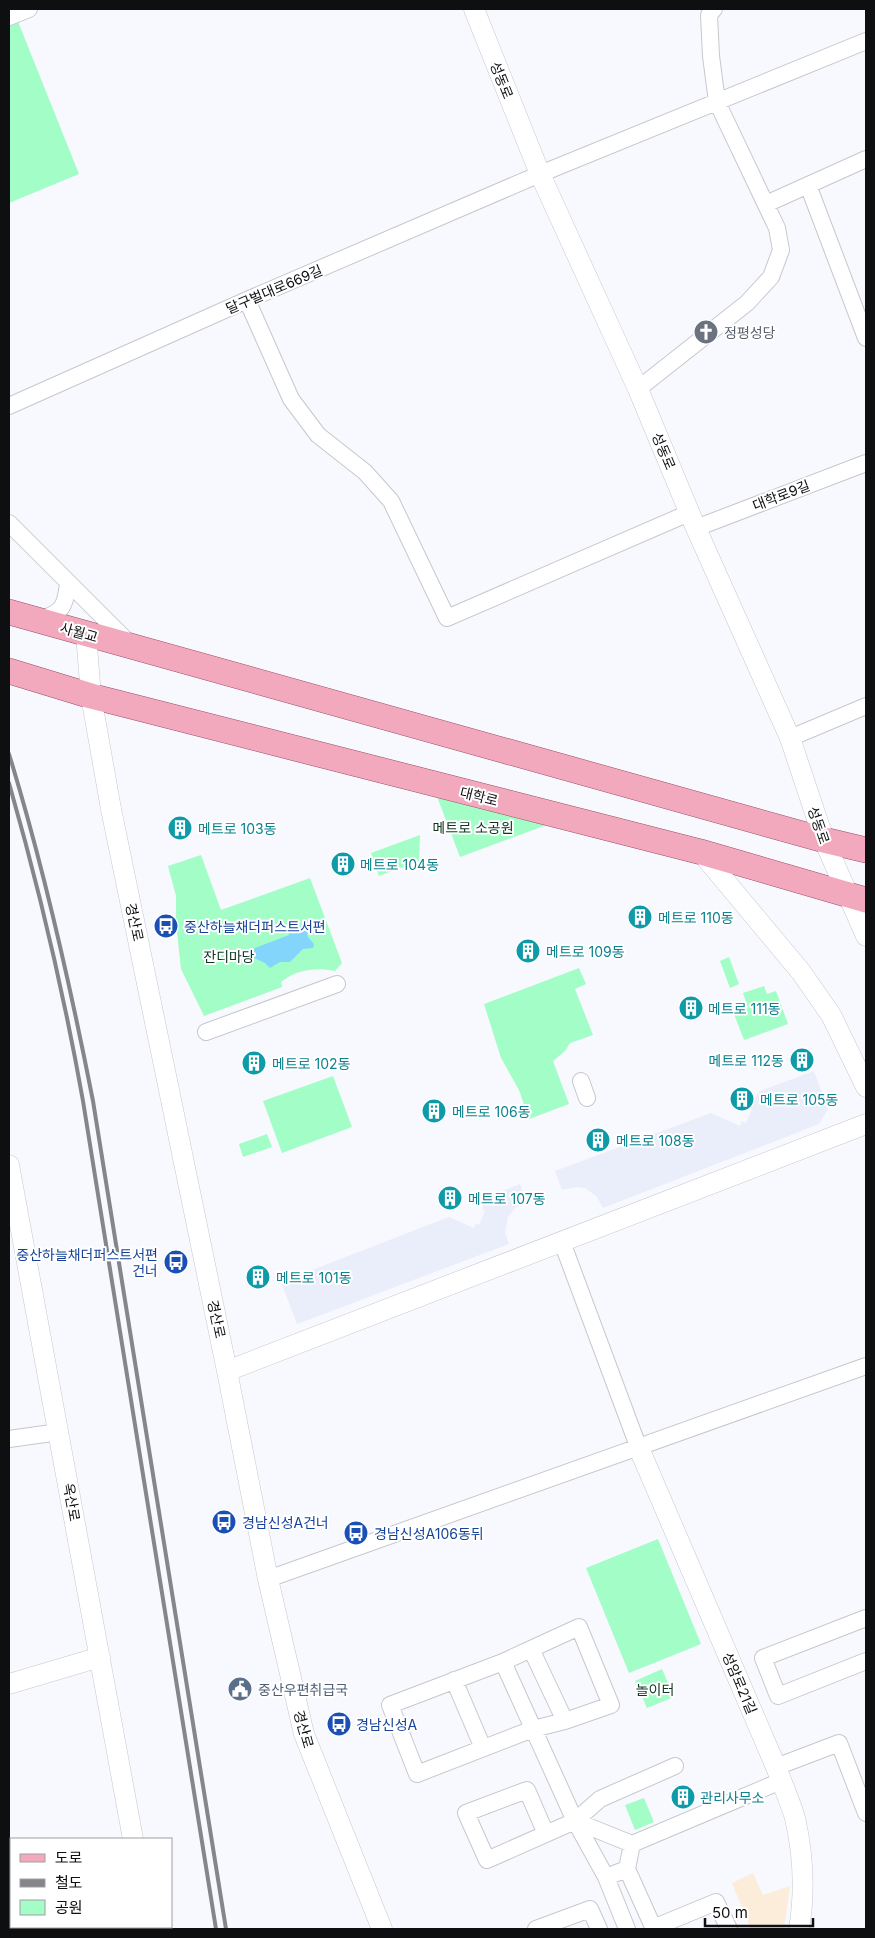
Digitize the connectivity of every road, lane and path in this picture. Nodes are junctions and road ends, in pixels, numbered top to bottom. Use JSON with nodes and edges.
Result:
{"nodes":[{"id":1,"x":29,"y":9,"type":"edge"},
{"id":2,"x":474,"y":9,"type":"edge"},
{"id":3,"x":714,"y":9,"type":"edge"},
{"id":4,"x":9,"y":17,"type":"edge"},
{"id":5,"x":866,"y":41,"type":"edge"},
{"id":6,"x":717,"y":102,"type":"junction"},
{"id":7,"x":866,"y":159,"type":"edge"},
{"id":8,"x":540,"y":174,"type":"junction"},
{"id":9,"x":808,"y":185,"type":"junction"},
{"id":10,"x":766,"y":204,"type":"junction"},
{"id":11,"x":247,"y":300,"type":"junction"},
{"id":12,"x":866,"y":338,"type":"edge"},
{"id":13,"x":638,"y":390,"type":"junction"},
{"id":14,"x":9,"y":406,"type":"edge"},
{"id":15,"x":866,"y":463,"type":"edge"},
{"id":16,"x":693,"y":520,"type":"junction"},
{"id":17,"x":9,"y":523,"type":"edge"},
{"id":18,"x":68,"y":584,"type":"junction"},
{"id":19,"x":9,"y":612,"type":"edge"},
{"id":20,"x":40,"y":620,"type":"junction"},
{"id":21,"x":86,"y":634,"type":"junction"},
{"id":22,"x":142,"y":650,"type":"junction"},
{"id":23,"x":9,"y":671,"type":"edge"},
{"id":24,"x":91,"y":696,"type":"junction"},
{"id":25,"x":866,"y":706,"type":"edge"},
{"id":26,"x":790,"y":738,"type":"junction"},
{"id":27,"x":824,"y":840,"type":"junction"},
{"id":28,"x":866,"y":850,"type":"edge"},
{"id":29,"x":700,"y":852,"type":"junction"},
{"id":30,"x":857,"y":898,"type":"edge"},
{"id":31,"x":866,"y":936,"type":"edge"},
{"id":32,"x":337,"y":984,"type":"dead end"},
{"id":33,"x":206,"y":1032,"type":"dead end"},
{"id":34,"x":581,"y":1081,"type":"dead end"},
{"id":35,"x":866,"y":1087,"type":"edge"},
{"id":36,"x":587,"y":1098,"type":"dead end"},
{"id":37,"x":866,"y":1124,"type":"edge"},
{"id":38,"x":9,"y":1165,"type":"edge"},
{"id":39,"x":562,"y":1242,"type":"junction"},
{"id":40,"x":866,"y":1366,"type":"edge"},
{"id":41,"x":228,"y":1371,"type":"junction"},
{"id":42,"x":59,"y":1432,"type":"junction"},
{"id":43,"x":9,"y":1439,"type":"edge"},
{"id":44,"x":638,"y":1446,"type":"junction"},
{"id":45,"x":268,"y":1579,"type":"junction"},
{"id":46,"x":866,"y":1619,"type":"edge"},
{"id":47,"x":531,"y":1649,"type":"junction"},
{"id":48,"x":100,"y":1657,"type":"junction"},
{"id":49,"x":503,"y":1662,"type":"junction"},
{"id":50,"x":866,"y":1662,"type":"edge"},
{"id":51,"x":454,"y":1680,"type":"junction"},
{"id":52,"x":9,"y":1684,"type":"edge"},
{"id":53,"x":565,"y":1721,"type":"junction"},
{"id":54,"x":533,"y":1729,"type":"junction"},
{"id":55,"x":483,"y":1748,"type":"junction"},
{"id":56,"x":675,"y":1766,"type":"dead end"},
{"id":57,"x":778,"y":1774,"type":"junction"},
{"id":58,"x":866,"y":1813,"type":"edge"},
{"id":59,"x":574,"y":1821,"type":"junction"},
{"id":60,"x":546,"y":1834,"type":"junction"},
{"id":61,"x":133,"y":1838,"type":"edge"},
{"id":62,"x":632,"y":1844,"type":"junction"},
{"id":63,"x":627,"y":1869,"type":"junction"},
{"id":64,"x":606,"y":1878,"type":"junction"},
{"id":65,"x":382,"y":1929,"type":"edge"},
{"id":66,"x":536,"y":1929,"type":"edge"},
{"id":67,"x":599,"y":1929,"type":"edge"},
{"id":68,"x":627,"y":1929,"type":"edge"},
{"id":69,"x":654,"y":1929,"type":"edge"},
{"id":70,"x":729,"y":1929,"type":"edge"},
{"id":71,"x":799,"y":1929,"type":"edge"}],
"edges":[{"from":1,"to":4,"type":"street"},
{"from":2,"to":8,"type":"street","name":"성동로"},
{"from":3,"to":6,"type":"street"},
{"from":5,"to":6,"type":"street","name":"달구벌대로669길"},
{"from":6,"to":8,"type":"street","name":"달구벌대로669길"},
{"from":6,"to":10,"type":"street"},
{"from":7,"to":9,"type":"street"},
{"from":8,"to":11,"type":"street","name":"달구벌대로669길"},
{"from":8,"to":13,"type":"street","name":"성동로"},
{"from":9,"to":10,"type":"street"},
{"from":9,"to":12,"type":"street"},
{"from":10,"to":13,"type":"street"},
{"from":11,"to":14,"type":"street","name":"달구벌대로669길"},
{"from":11,"to":16,"type":"street","name":"대학로9길"},
{"from":13,"to":16,"type":"street","name":"성동로"},
{"from":15,"to":16,"type":"street","name":"대학로9길"},
{"from":16,"to":26,"type":"street","name":"성동로"},
{"from":17,"to":18,"type":"street"},
{"from":18,"to":20,"type":"street"},
{"from":18,"to":22,"type":"street"},
{"from":19,"to":20,"type":"main road","name":"사월교"},
{"from":20,"to":21,"type":"main road","name":"사월교"},
{"from":21,"to":22,"type":"main road","name":"사월교"},
{"from":21,"to":24,"type":"street","name":"경산로"},
{"from":22,"to":27,"type":"main road"},
{"from":23,"to":24,"type":"main road","name":"대학로"},
{"from":24,"to":29,"type":"main road","name":"대학로"},
{"from":24,"to":41,"type":"street","name":"경산로"},
{"from":25,"to":26,"type":"street"},
{"from":26,"to":27,"type":"street","name":"성동로"},
{"from":27,"to":28,"type":"main road"},
{"from":27,"to":30,"type":"street","name":"성동로"},
{"from":29,"to":30,"type":"main road","name":"대학로"},
{"from":29,"to":35,"type":"street"},
{"from":30,"to":31,"type":"street","name":"성동로"},
{"from":32,"to":33,"type":"street"},
{"from":34,"to":36,"type":"street"},
{"from":37,"to":39,"type":"street"},
{"from":38,"to":42,"type":"street","name":"옥산로"},
{"from":39,"to":41,"type":"street"},
{"from":39,"to":44,"type":"street"},
{"from":40,"to":44,"type":"street"},
{"from":41,"to":45,"type":"street","name":"경산로"},
{"from":42,"to":43,"type":"street"},
{"from":42,"to":48,"type":"street","name":"옥산로"},
{"from":44,"to":45,"type":"street"},
{"from":44,"to":57,"type":"street","name":"성암로21길"},
{"from":45,"to":65,"type":"street","name":"경산로"},
{"from":46,"to":50,"type":"street"},
{"from":47,"to":49,"type":"street"},
{"from":47,"to":53,"type":"street"},
{"from":47,"to":53,"type":"street"},
{"from":48,"to":52,"type":"street"},
{"from":48,"to":61,"type":"street","name":"옥산로"},
{"from":49,"to":51,"type":"street"},
{"from":49,"to":54,"type":"street"},
{"from":51,"to":55,"type":"street"},
{"from":51,"to":55,"type":"street"},
{"from":53,"to":54,"type":"street"},
{"from":54,"to":55,"type":"street"},
{"from":54,"to":59,"type":"street"},
{"from":56,"to":59,"type":"street"},
{"from":57,"to":58,"type":"street"},
{"from":57,"to":62,"type":"street"},
{"from":57,"to":71,"type":"street","name":"성암로21길"},
{"from":59,"to":60,"type":"street"},
{"from":59,"to":62,"type":"street"},
{"from":59,"to":64,"type":"street"},
{"from":60,"to":60,"type":"street"},
{"from":62,"to":63,"type":"street"},
{"from":63,"to":64,"type":"street"},
{"from":63,"to":69,"type":"street"},
{"from":64,"to":68,"type":"street"},
{"from":66,"to":67,"type":"street"},
{"from":69,"to":70,"type":"street"}]}
